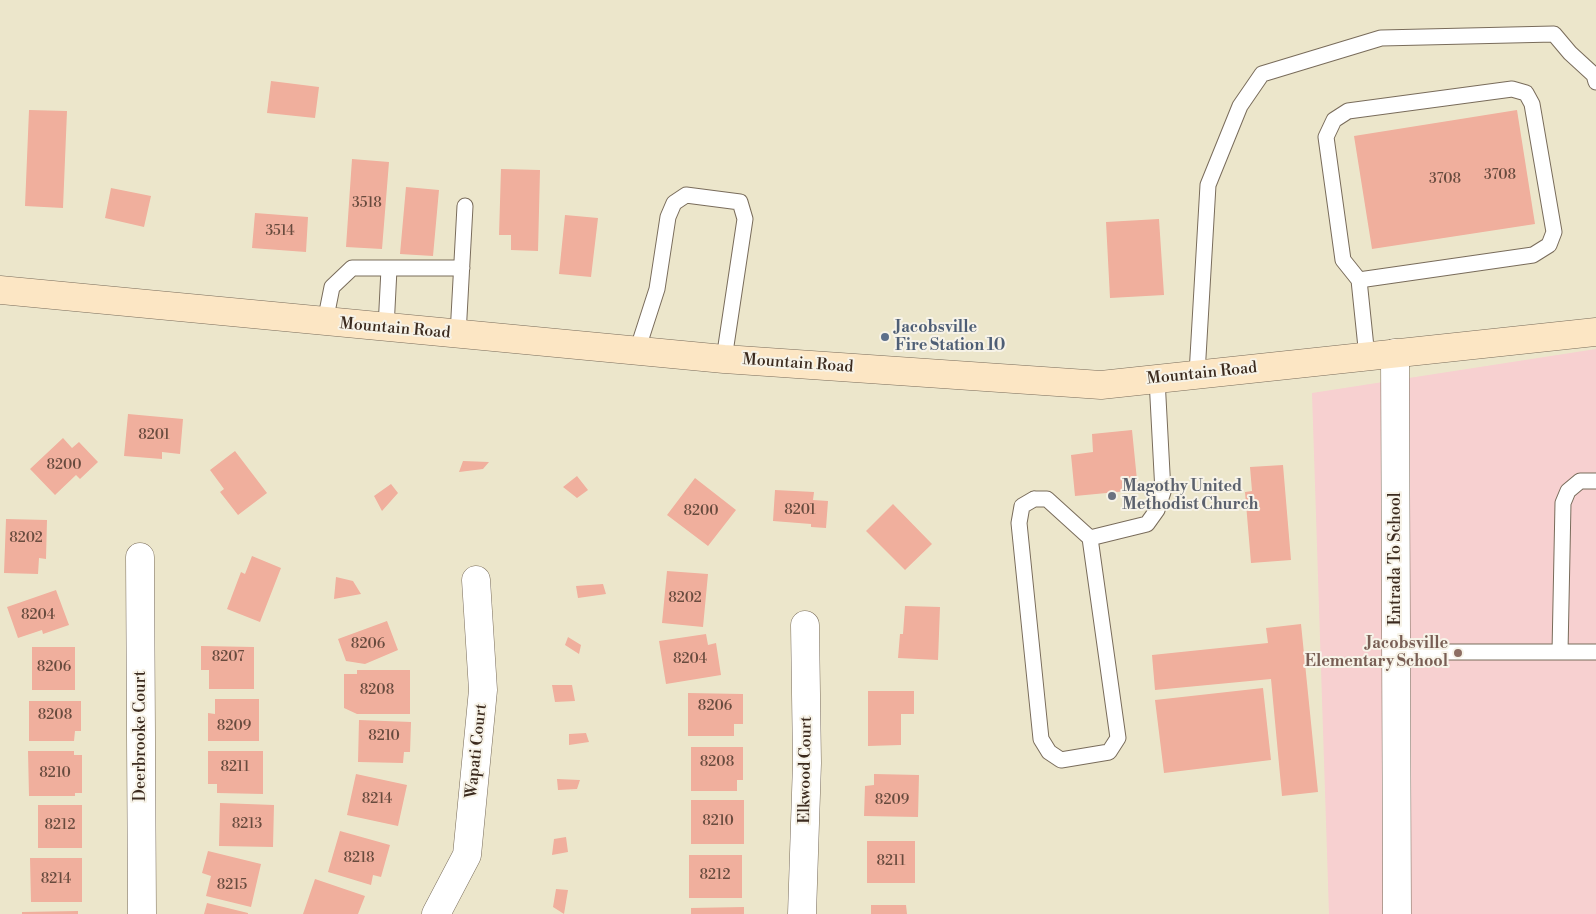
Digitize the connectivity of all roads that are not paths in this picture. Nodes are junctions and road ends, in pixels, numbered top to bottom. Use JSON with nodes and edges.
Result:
{"nodes":[{"id":1,"x":1596,"y":82,"type":"edge"},
{"id":2,"x":465,"y":206,"type":"dead end"},
{"id":3,"x":462,"y":268,"type":"junction"},
{"id":4,"x":389,"y":269,"type":"junction"},
{"id":5,"x":1359,"y":280,"type":"junction"},
{"id":6,"x":0,"y":290,"type":"edge"},
{"id":7,"x":325,"y":322,"type":"junction"},
{"id":8,"x":386,"y":328,"type":"junction"},
{"id":9,"x":1596,"y":332,"type":"edge"},
{"id":10,"x":458,"y":335,"type":"junction"},
{"id":11,"x":637,"y":351,"type":"junction"},
{"id":12,"x":1395,"y":353,"type":"junction"},
{"id":13,"x":1367,"y":357,"type":"junction"},
{"id":14,"x":724,"y":359,"type":"junction"},
{"id":15,"x":1197,"y":374,"type":"junction"},
{"id":16,"x":1157,"y":378,"type":"junction"},
{"id":17,"x":1596,"y":481,"type":"edge"},
{"id":18,"x":1090,"y":538,"type":"junction"},
{"id":19,"x":140,"y":557,"type":"dead end"},
{"id":20,"x":476,"y":580,"type":"dead end"},
{"id":21,"x":805,"y":625,"type":"dead end"},
{"id":22,"x":1396,"y":652,"type":"junction"},
{"id":23,"x":1560,"y":652,"type":"junction"},
{"id":24,"x":1596,"y":652,"type":"edge"},
{"id":25,"x":142,"y":914,"type":"edge"},
{"id":26,"x":436,"y":914,"type":"edge"},
{"id":27,"x":802,"y":914,"type":"edge"},
{"id":28,"x":1397,"y":914,"type":"edge"}],
"edges":[{"from":1,"to":15,"type":"lane"},
{"from":2,"to":3,"type":"lane"},
{"from":3,"to":4,"type":"lane"},
{"from":3,"to":10,"type":"lane"},
{"from":4,"to":7,"type":"lane"},
{"from":4,"to":8,"type":"lane"},
{"from":5,"to":5,"type":"lane"},
{"from":5,"to":13,"type":"lane"},
{"from":6,"to":7,"type":"main road","name":"Mountain Road"},
{"from":7,"to":8,"type":"main road","name":"Mountain Road"},
{"from":8,"to":10,"type":"main road","name":"Mountain Road"},
{"from":9,"to":12,"type":"main road","name":"Mountain Road"},
{"from":10,"to":11,"type":"main road","name":"Mountain Road"},
{"from":11,"to":14,"type":"main road","name":"Mountain Road"},
{"from":11,"to":14,"type":"lane"},
{"from":12,"to":13,"type":"main road","name":"Mountain Road"},
{"from":12,"to":22,"type":"street","name":"Entrada To School"},
{"from":13,"to":15,"type":"main road","name":"Mountain Road"},
{"from":14,"to":16,"type":"main road","name":"Mountain Road"},
{"from":15,"to":16,"type":"main road","name":"Mountain Road"},
{"from":16,"to":18,"type":"lane"},
{"from":17,"to":23,"type":"lane"},
{"from":18,"to":18,"type":"lane"},
{"from":19,"to":25,"type":"street","name":"Deerbrooke Court"},
{"from":20,"to":26,"type":"street","name":"Wapati Court"},
{"from":21,"to":27,"type":"street","name":"Elkwood Court"},
{"from":22,"to":23,"type":"lane"},
{"from":22,"to":28,"type":"street","name":"Entrada To School"},
{"from":23,"to":24,"type":"lane"}]}
